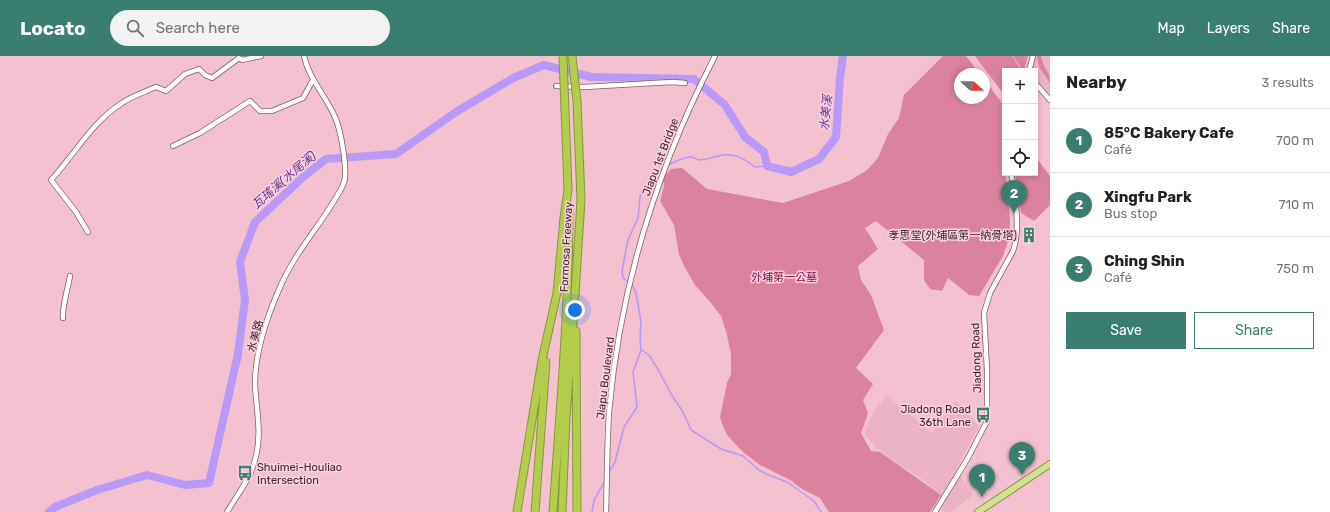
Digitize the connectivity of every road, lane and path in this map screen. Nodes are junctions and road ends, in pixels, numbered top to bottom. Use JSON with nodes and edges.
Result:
{"nodes":[{"id":1,"x":261,"y":56,"type":"edge"},
{"id":2,"x":304,"y":56,"type":"edge"},
{"id":3,"x":563,"y":56,"type":"edge"},
{"id":4,"x":572,"y":56,"type":"edge"},
{"id":5,"x":715,"y":56,"type":"edge"},
{"id":6,"x":1033,"y":56,"type":"edge"},
{"id":7,"x":1030,"y":68,"type":"edge"},
{"id":8,"x":312,"y":80,"type":"junction"},
{"id":9,"x":685,"y":83,"type":"dead end"},
{"id":10,"x":556,"y":86,"type":"dead end"},
{"id":11,"x":1038,"y":86,"type":"edge"},
{"id":12,"x":1050,"y":100,"type":"edge"},
{"id":13,"x":173,"y":146,"type":"dead end"},
{"id":14,"x":1011,"y":176,"type":"edge"},
{"id":15,"x":568,"y":190,"type":"junction"},
{"id":16,"x":88,"y":232,"type":"dead end"},
{"id":17,"x":638,"y":248,"type":"joint"},
{"id":18,"x":70,"y":276,"type":"dead end"},
{"id":19,"x":575,"y":295,"type":"junction"},
{"id":20,"x":63,"y":318,"type":"dead end"},
{"id":21,"x":548,"y":330,"type":"junction"},
{"id":22,"x":1050,"y":466,"type":"edge"},
{"id":23,"x":227,"y":512,"type":"edge"},
{"id":24,"x":517,"y":512,"type":"edge"},
{"id":25,"x":534,"y":512,"type":"edge"},
{"id":26,"x":553,"y":512,"type":"edge"},
{"id":27,"x":562,"y":512,"type":"edge"},
{"id":28,"x":576,"y":512,"type":"edge"},
{"id":29,"x":606,"y":512,"type":"edge"},
{"id":30,"x":935,"y":512,"type":"edge"},
{"id":31,"x":978,"y":512,"type":"edge"}],
"edges":[{"from":1,"to":16,"type":"street"},
{"from":2,"to":8,"type":"street"},
{"from":3,"to":15,"type":"highway","name":"Formosa Freeway","bridge":true},
{"from":4,"to":19,"type":"highway","name":"Formosa Freeway","bridge":true},
{"from":5,"to":17,"type":"street","name":"Jiapu 1st Bridge"},
{"from":6,"to":7,"type":"street"},
{"from":8,"to":13,"type":"street"},
{"from":8,"to":23,"type":"street","name":"水美路"},
{"from":9,"to":10,"type":"street"},
{"from":11,"to":12,"type":"street"},
{"from":14,"to":30,"type":"street","name":"Jiadong Road"},
{"from":15,"to":21,"type":"highway"},
{"from":15,"to":26,"type":"highway","name":"Formosa Freeway"},
{"from":17,"to":29,"type":"street","name":"Jiapu Boulevard"},
{"from":18,"to":20,"type":"street"},
{"from":19,"to":27,"type":"highway","name":"Formosa Freeway"},
{"from":19,"to":28,"type":"highway"},
{"from":21,"to":24,"type":"highway"},
{"from":21,"to":25,"type":"highway"},
{"from":22,"to":31,"type":"main road"}]}
